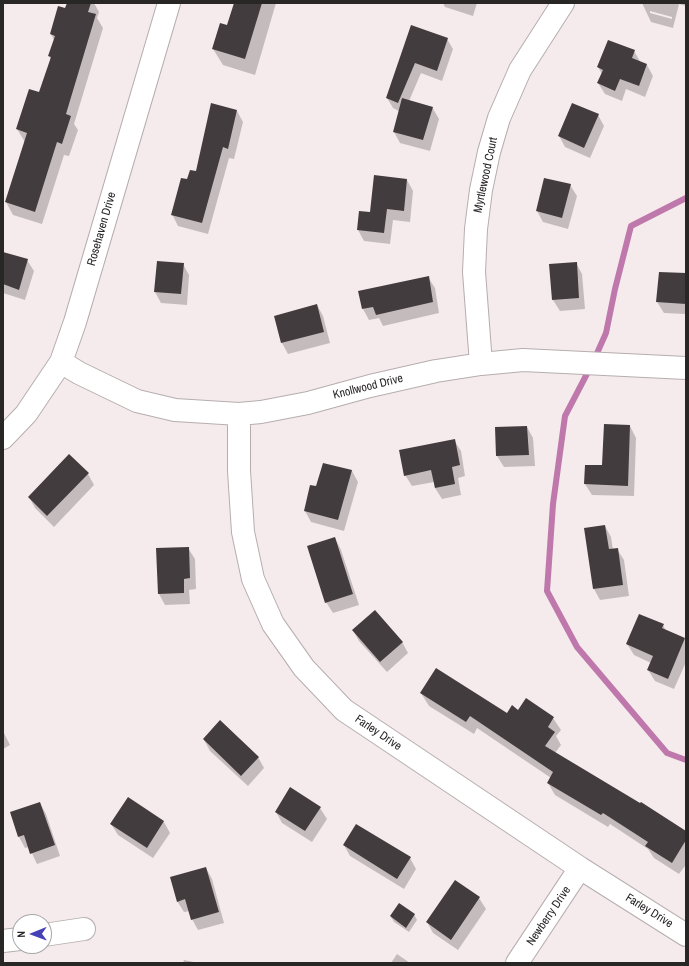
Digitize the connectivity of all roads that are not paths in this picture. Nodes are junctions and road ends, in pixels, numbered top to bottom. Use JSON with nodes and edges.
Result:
{"nodes":[{"id":1,"x":169,"y":3,"type":"edge"},
{"id":2,"x":563,"y":3,"type":"edge"},
{"id":3,"x":61,"y":362,"type":"junction"},
{"id":4,"x":481,"y":364,"type":"junction"},
{"id":5,"x":686,"y":368,"type":"edge"},
{"id":6,"x":239,"y":414,"type":"junction"},
{"id":7,"x":3,"y":438,"type":"edge"},
{"id":8,"x":580,"y":868,"type":"junction"},
{"id":9,"x":84,"y":929,"type":"dead end"},
{"id":10,"x":52,"y":934,"type":"edge"},
{"id":11,"x":686,"y":935,"type":"edge"},
{"id":12,"x":517,"y":963,"type":"edge"}],
"edges":[{"from":1,"to":3,"type":"street","name":"Rosehaven Drive"},
{"from":2,"to":4,"type":"street","name":"Myrtlewood Court"},
{"from":3,"to":6,"type":"street","name":"Knollwood Drive"},
{"from":3,"to":7,"type":"street","name":"Rosehaven Drive"},
{"from":4,"to":5,"type":"street","name":"Knollwood Drive"},
{"from":4,"to":6,"type":"street","name":"Knollwood Drive"},
{"from":6,"to":8,"type":"street","name":"Farley Drive"},
{"from":8,"to":11,"type":"street","name":"Farley Drive"},
{"from":8,"to":12,"type":"street","name":"Newberry Drive"},
{"from":9,"to":10,"type":"street"}]}
